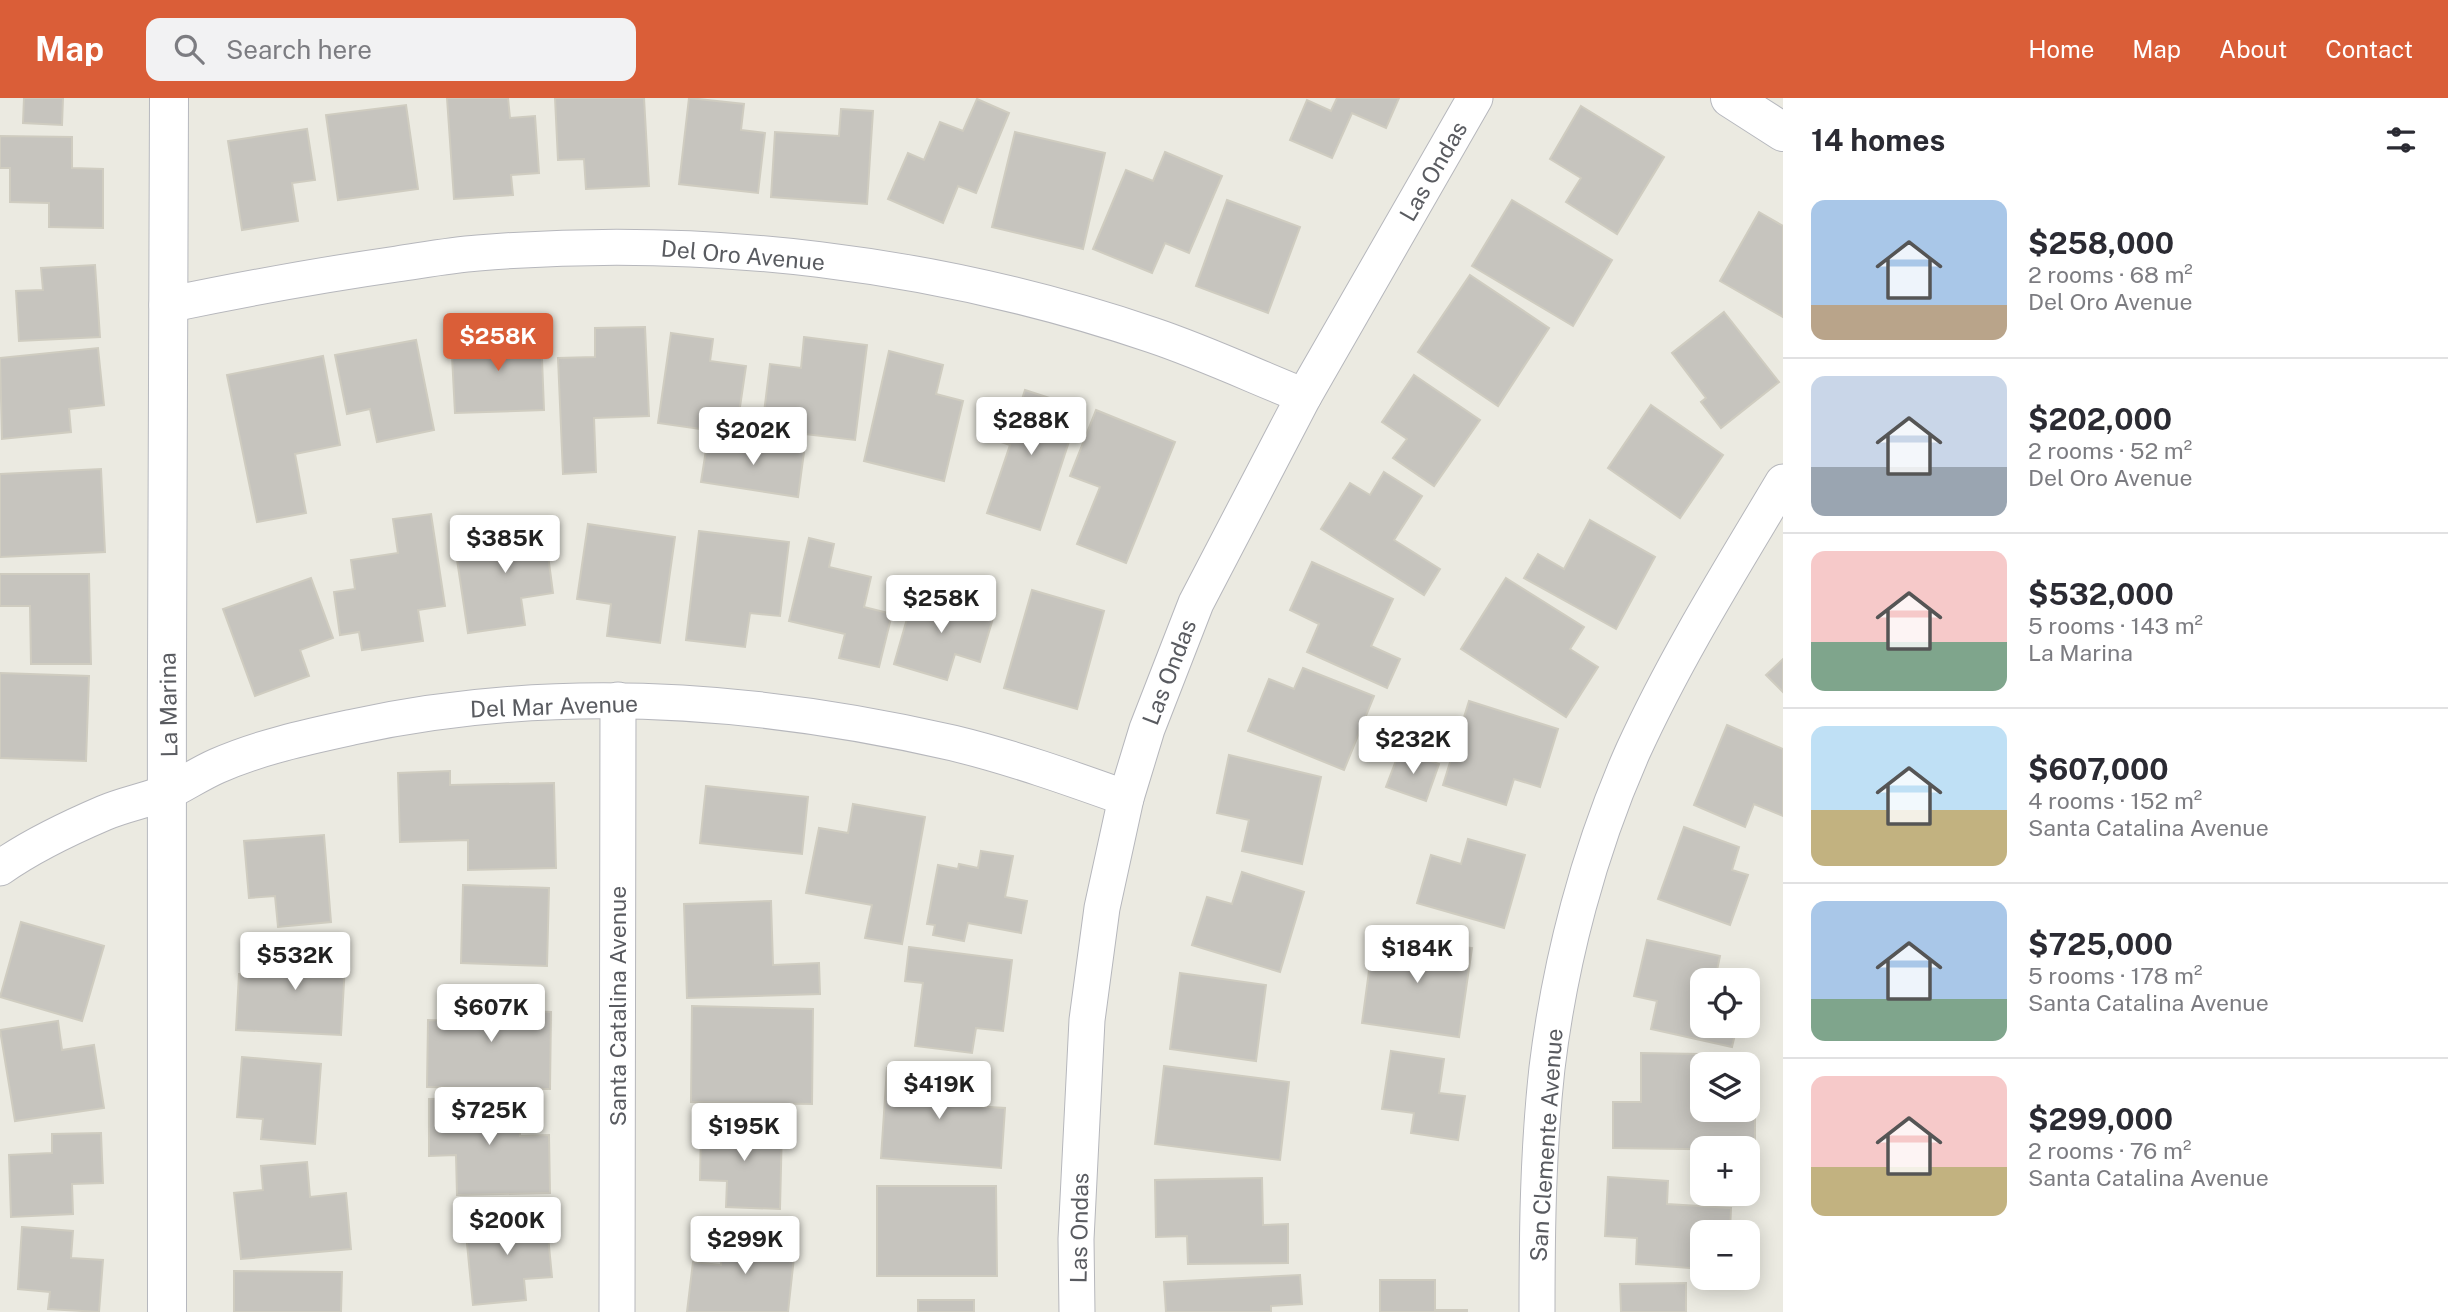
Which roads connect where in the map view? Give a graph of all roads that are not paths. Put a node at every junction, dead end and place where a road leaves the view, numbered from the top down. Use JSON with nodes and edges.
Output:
{"nodes":[{"id":1,"x":169,"y":98,"type":"edge"},
{"id":2,"x":1475,"y":98,"type":"edge"},
{"id":3,"x":1730,"y":98,"type":"edge"},
{"id":4,"x":1783,"y":132,"type":"edge"},
{"id":5,"x":167,"y":305,"type":"junction"},
{"id":6,"x":1304,"y":396,"type":"junction"},
{"id":7,"x":1783,"y":482,"type":"edge"},
{"id":8,"x":618,"y":700,"type":"junction"},
{"id":9,"x":169,"y":792,"type":"junction"},
{"id":10,"x":1126,"y":798,"type":"junction"},
{"id":11,"x":0,"y":868,"type":"edge"},
{"id":12,"x":167,"y":1312,"type":"edge"},
{"id":13,"x":617,"y":1312,"type":"edge"},
{"id":14,"x":1077,"y":1312,"type":"edge"},
{"id":15,"x":1537,"y":1312,"type":"edge"}],
"edges":[{"from":1,"to":5,"type":"street","name":"La Marina"},
{"from":2,"to":6,"type":"street","name":"Las Ondas"},
{"from":3,"to":4,"type":"street"},
{"from":5,"to":6,"type":"street","name":"Del Oro Avenue"},
{"from":5,"to":9,"type":"street","name":"La Marina"},
{"from":6,"to":10,"type":"street","name":"Las Ondas"},
{"from":7,"to":15,"type":"street","name":"San Clemente Avenue"},
{"from":8,"to":9,"type":"street","name":"Del Mar Avenue"},
{"from":8,"to":10,"type":"street","name":"Del Mar Avenue"},
{"from":8,"to":13,"type":"street","name":"Santa Catalina Avenue"},
{"from":9,"to":11,"type":"street","name":"Del Mar Avenue"},
{"from":9,"to":12,"type":"street","name":"La Marina"},
{"from":10,"to":14,"type":"street","name":"Las Ondas"}]}
